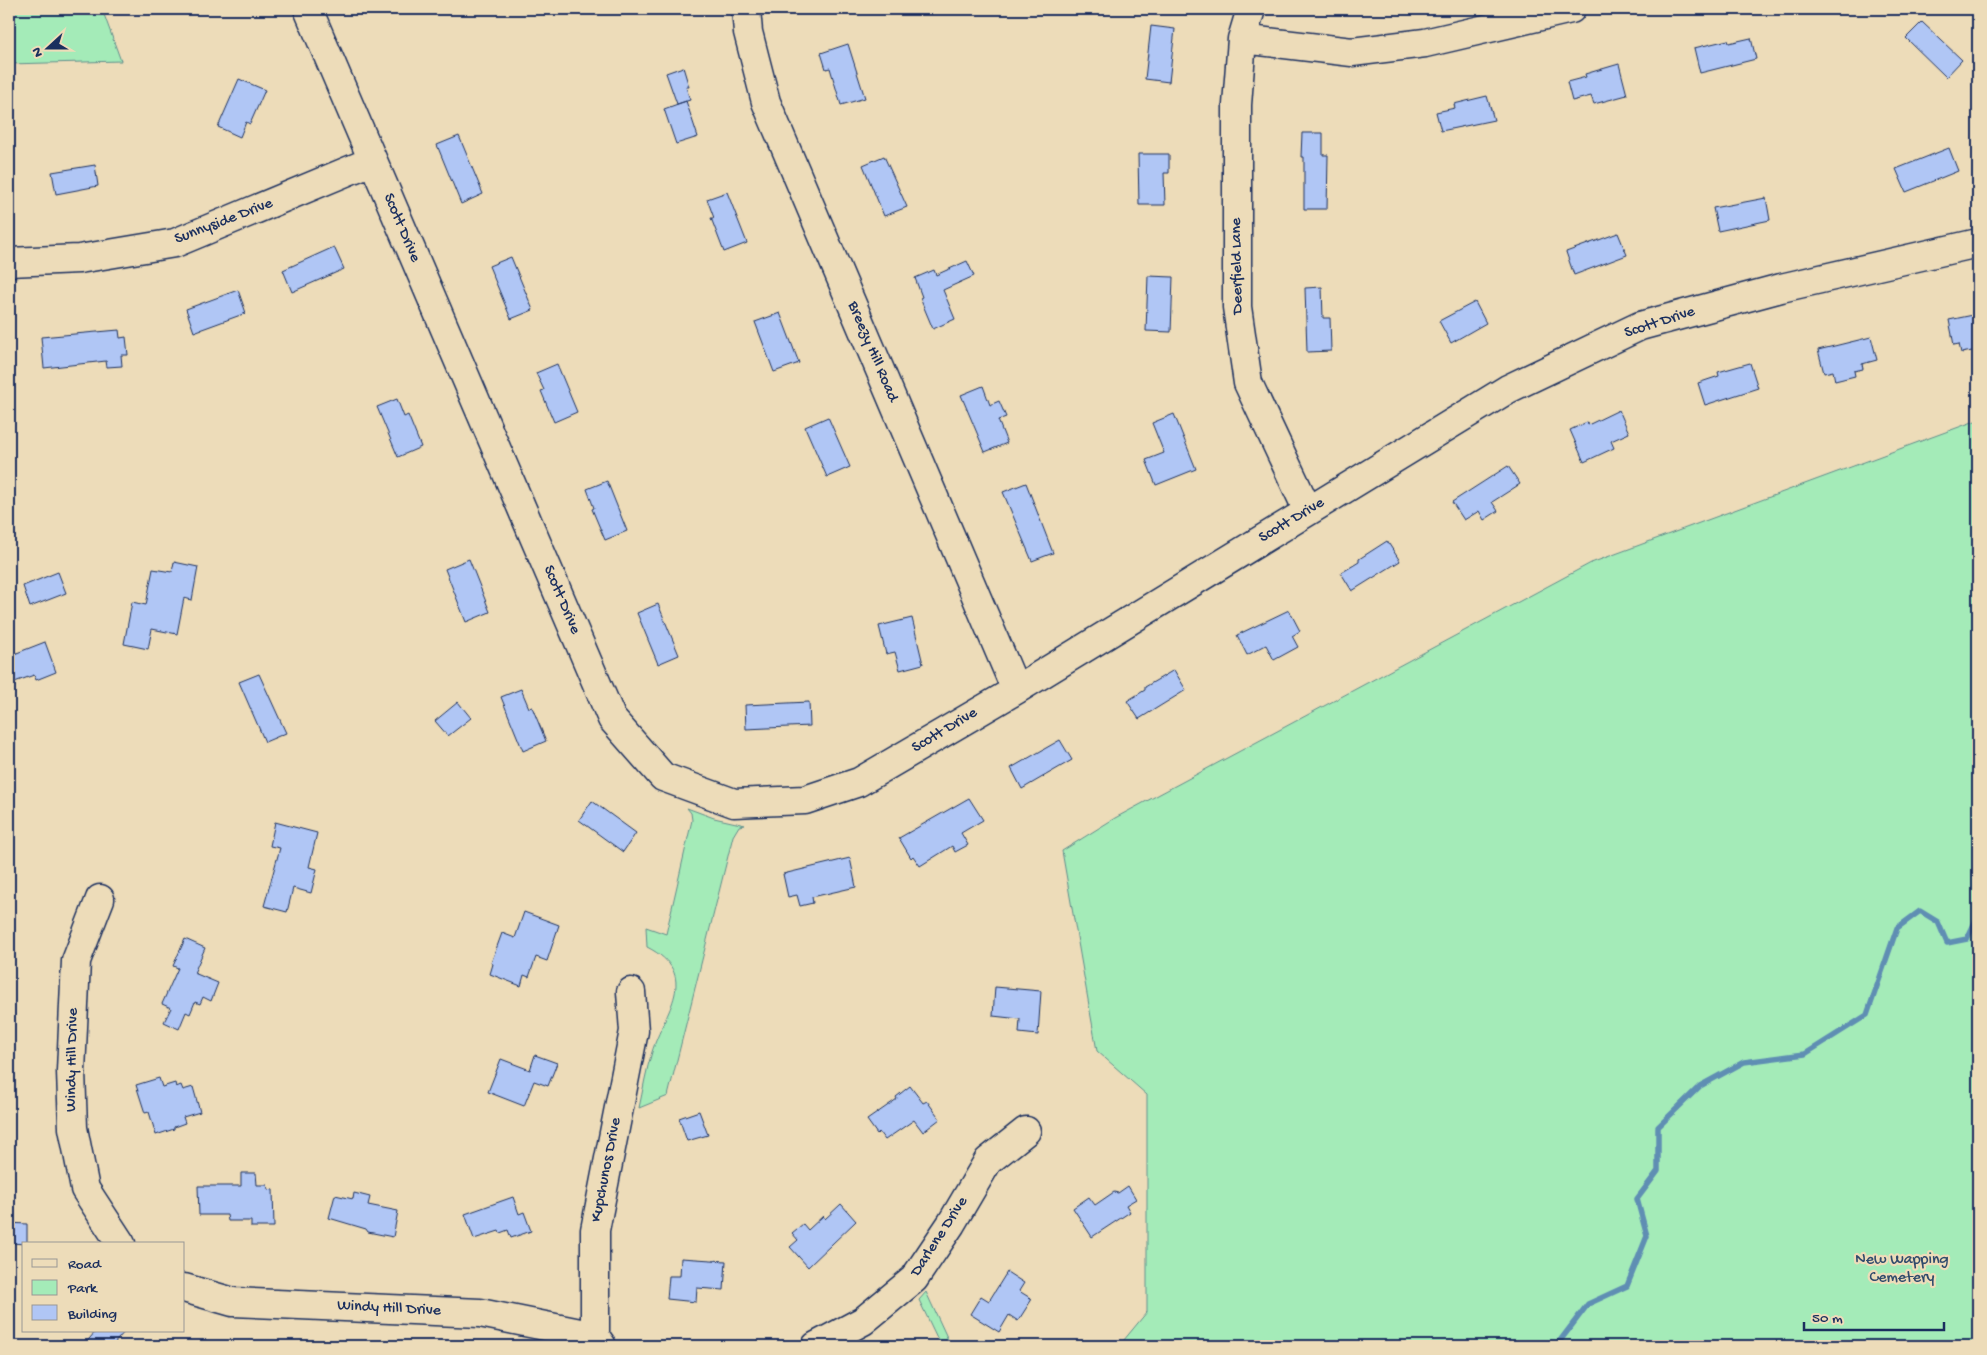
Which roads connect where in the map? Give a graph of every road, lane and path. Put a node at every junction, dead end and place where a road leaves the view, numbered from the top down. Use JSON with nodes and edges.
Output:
{"nodes":[{"id":1,"x":308,"y":9,"type":"edge"},
{"id":2,"x":746,"y":9,"type":"edge"},
{"id":3,"x":1251,"y":9,"type":"edge"},
{"id":4,"x":1571,"y":9,"type":"edge"},
{"id":5,"x":1242,"y":39,"type":"junction"},
{"id":6,"x":372,"y":161,"type":"junction"},
{"id":7,"x":1978,"y":243,"type":"edge"},
{"id":8,"x":9,"y":262,"type":"edge"},
{"id":9,"x":1308,"y":511,"type":"junction"},
{"id":10,"x":1016,"y":690,"type":"junction"},
{"id":11,"x":100,"y":898,"type":"dead end"},
{"id":12,"x":631,"y":992,"type":"dead end"},
{"id":13,"x":1026,"y":1131,"type":"dead end"},
{"id":14,"x":120,"y":1242,"type":"edge"},
{"id":15,"x":185,"y":1288,"type":"edge"},
{"id":16,"x":598,"y":1341,"type":"edge"},
{"id":17,"x":816,"y":1346,"type":"edge"}],
"edges":[{"from":1,"to":6,"type":"street","name":"Scott Drive"},
{"from":2,"to":10,"type":"street","name":"Breezy Hill Road"},
{"from":3,"to":5,"type":"street","name":"Deerfield Lane"},
{"from":4,"to":5,"type":"street"},
{"from":5,"to":9,"type":"street","name":"Deerfield Lane"},
{"from":6,"to":8,"type":"street","name":"Sunnyside Drive"},
{"from":6,"to":10,"type":"street","name":"Scott Drive"},
{"from":7,"to":9,"type":"street","name":"Scott Drive"},
{"from":9,"to":10,"type":"street","name":"Scott Drive"},
{"from":11,"to":14,"type":"street","name":"Windy Hill Drive"},
{"from":12,"to":16,"type":"street","name":"Kupchunos Drive"},
{"from":13,"to":17,"type":"street","name":"Darlene Drive"},
{"from":15,"to":16,"type":"street","name":"Windy Hill Drive"}]}
